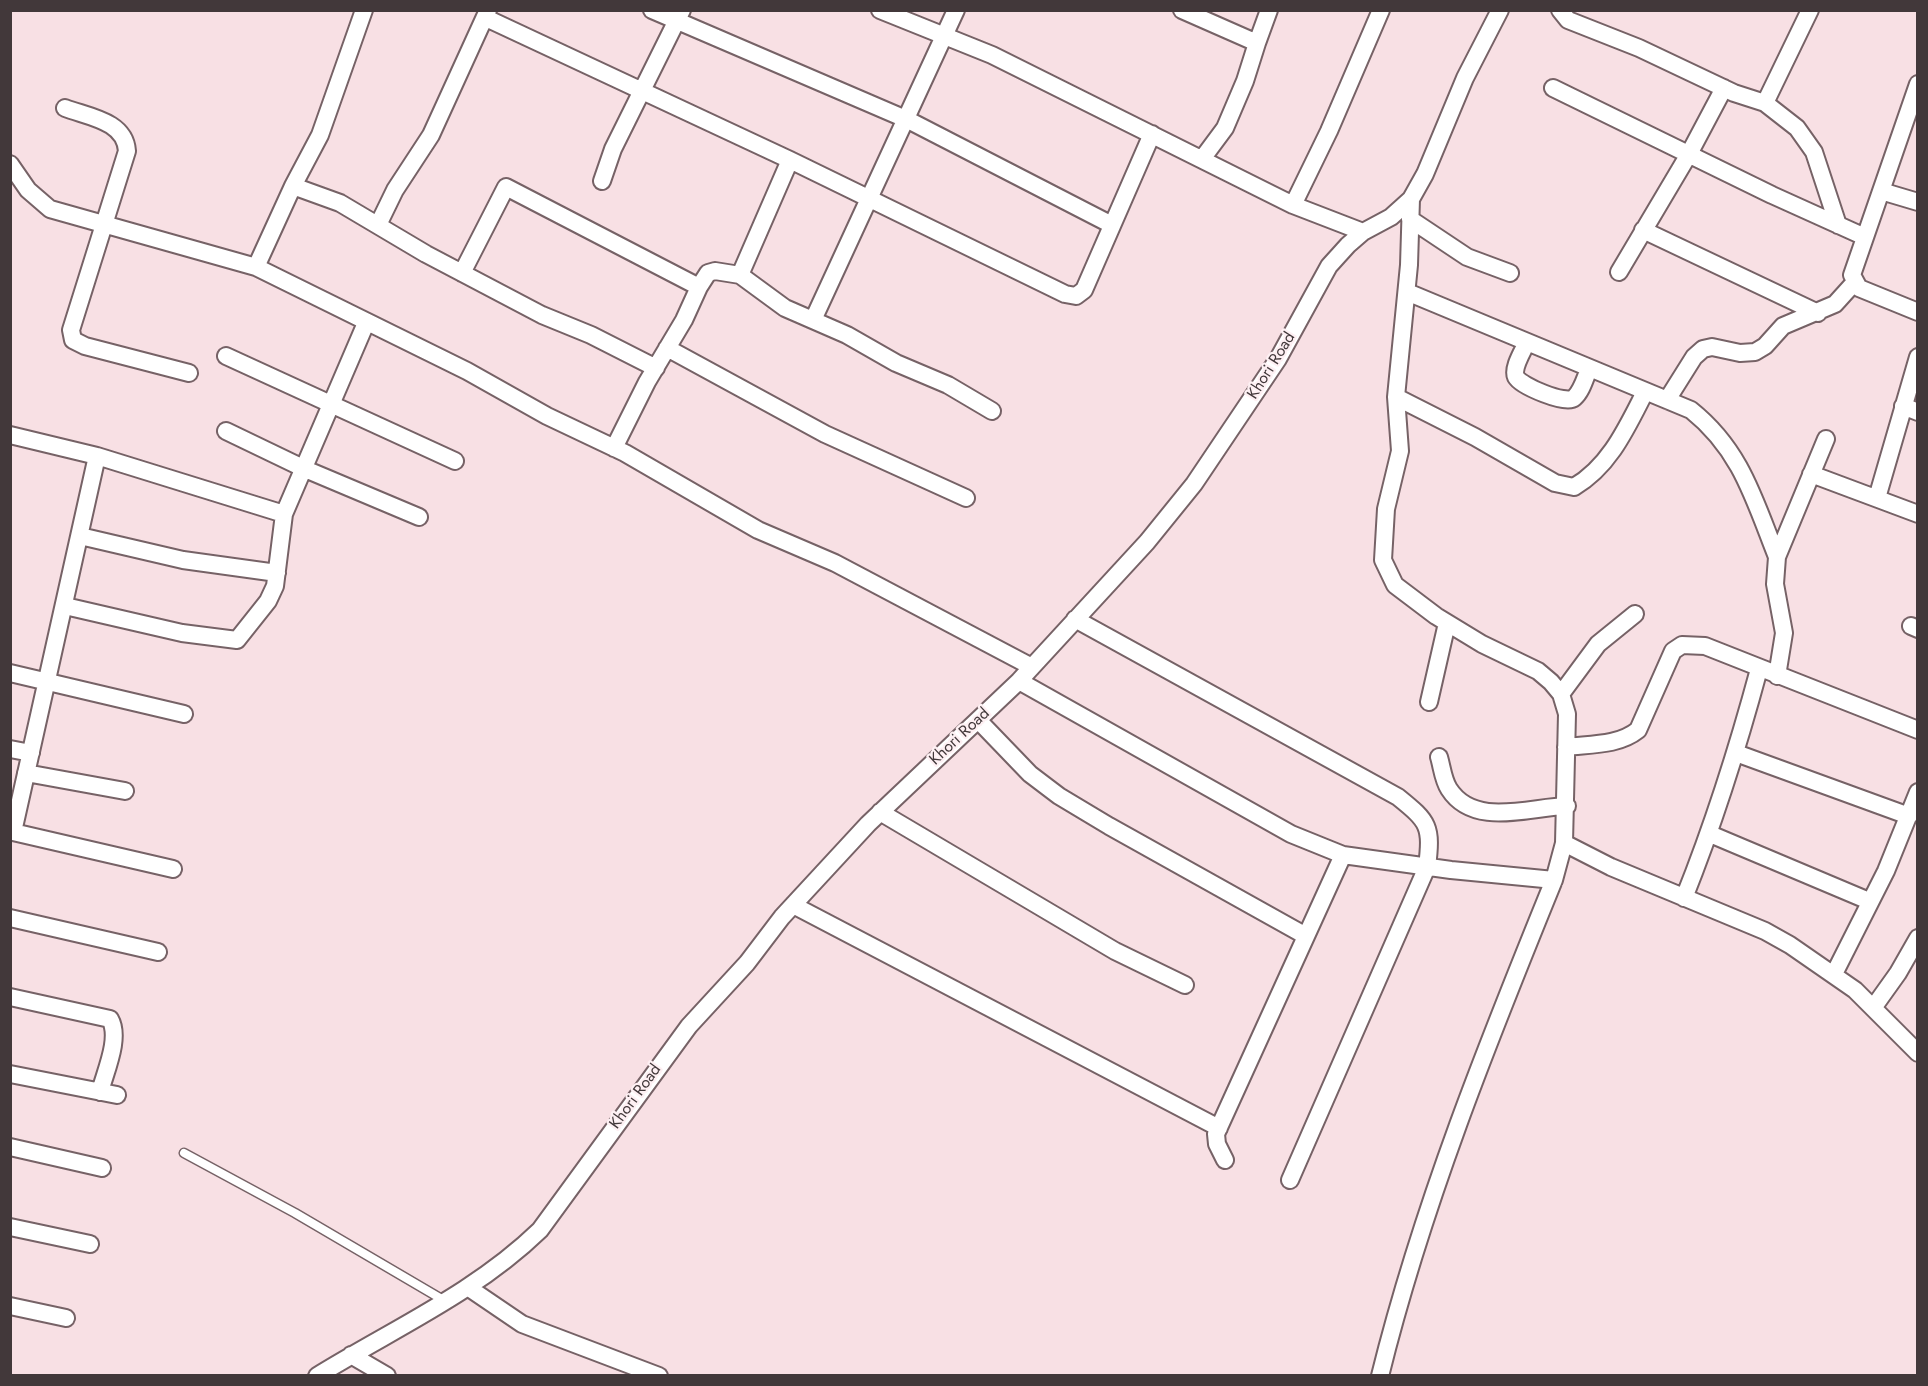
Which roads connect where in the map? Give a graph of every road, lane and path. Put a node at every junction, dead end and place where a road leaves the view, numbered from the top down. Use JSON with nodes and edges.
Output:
{"nodes":[{"id":1,"x":364,"y":10,"type":"edge"},
{"id":2,"x":652,"y":10,"type":"edge"},
{"id":3,"x":880,"y":10,"type":"edge"},
{"id":4,"x":956,"y":10,"type":"edge"},
{"id":5,"x":1182,"y":10,"type":"edge"},
{"id":6,"x":1269,"y":10,"type":"edge"},
{"id":7,"x":1381,"y":10,"type":"edge"},
{"id":8,"x":1500,"y":10,"type":"edge"},
{"id":9,"x":1560,"y":10,"type":"edge"},
{"id":10,"x":1810,"y":10,"type":"edge"},
{"id":11,"x":487,"y":14,"type":"edge"},
{"id":12,"x":680,"y":16,"type":"edge"},
{"id":13,"x":943,"y":36,"type":"junction"},
{"id":14,"x":1257,"y":43,"type":"junction"},
{"id":15,"x":1917,"y":84,"type":"edge"},
{"id":16,"x":1553,"y":88,"type":"dead end"},
{"id":17,"x":1724,"y":88,"type":"junction"},
{"id":18,"x":643,"y":91,"type":"junction"},
{"id":19,"x":1765,"y":103,"type":"junction"},
{"id":20,"x":65,"y":108,"type":"dead end"},
{"id":21,"x":908,"y":120,"type":"junction"},
{"id":22,"x":1152,"y":134,"type":"junction"},
{"id":23,"x":1689,"y":154,"type":"junction"},
{"id":24,"x":1202,"y":159,"type":"junction"},
{"id":25,"x":790,"y":160,"type":"junction"},
{"id":26,"x":10,"y":164,"type":"edge"},
{"id":27,"x":602,"y":181,"type":"dead end"},
{"id":28,"x":293,"y":186,"type":"junction"},
{"id":29,"x":1881,"y":192,"type":"junction"},
{"id":30,"x":1410,"y":199,"type":"junction"},
{"id":31,"x":870,"y":200,"type":"junction"},
{"id":32,"x":1917,"y":202,"type":"edge"},
{"id":33,"x":1293,"y":205,"type":"junction"},
{"id":34,"x":1410,"y":219,"type":"junction"},
{"id":35,"x":378,"y":225,"type":"junction"},
{"id":36,"x":1112,"y":225,"type":"junction"},
{"id":37,"x":1838,"y":225,"type":"junction"},
{"id":38,"x":102,"y":226,"type":"junction"},
{"id":39,"x":1643,"y":231,"type":"junction"},
{"id":40,"x":1363,"y":232,"type":"junction"},
{"id":41,"x":1865,"y":237,"type":"junction"},
{"id":42,"x":256,"y":267,"type":"junction"},
{"id":43,"x":1619,"y":272,"type":"dead end"},
{"id":44,"x":462,"y":273,"type":"junction"},
{"id":45,"x":1510,"y":273,"type":"dead end"},
{"id":46,"x":740,"y":275,"type":"junction"},
{"id":47,"x":1854,"y":283,"type":"junction"},
{"id":48,"x":699,"y":286,"type":"junction"},
{"id":49,"x":1407,"y":292,"type":"junction"},
{"id":50,"x":1917,"y":312,"type":"edge"},
{"id":51,"x":1818,"y":313,"type":"junction"},
{"id":52,"x":813,"y":320,"type":"junction"},
{"id":53,"x":366,"y":323,"type":"junction"},
{"id":54,"x":1527,"y":342,"type":"junction"},
{"id":55,"x":667,"y":348,"type":"junction"},
{"id":56,"x":226,"y":356,"type":"dead end"},
{"id":57,"x":1917,"y":357,"type":"edge"},
{"id":58,"x":656,"y":368,"type":"junction"},
{"id":59,"x":1589,"y":369,"type":"junction"},
{"id":60,"x":189,"y":373,"type":"dead end"},
{"id":61,"x":1645,"y":392,"type":"junction"},
{"id":62,"x":1396,"y":397,"type":"junction"},
{"id":63,"x":1667,"y":400,"type":"junction"},
{"id":64,"x":332,"y":405,"type":"junction"},
{"id":65,"x":1910,"y":409,"type":"edge"},
{"id":66,"x":992,"y":411,"type":"dead end"},
{"id":67,"x":226,"y":431,"type":"dead end"},
{"id":68,"x":10,"y":435,"type":"edge"},
{"id":69,"x":1826,"y":439,"type":"dead end"},
{"id":70,"x":614,"y":448,"type":"junction"},
{"id":71,"x":97,"y":456,"type":"junction"},
{"id":72,"x":455,"y":461,"type":"dead end"},
{"id":73,"x":304,"y":470,"type":"junction"},
{"id":74,"x":1811,"y":474,"type":"junction"},
{"id":75,"x":966,"y":498,"type":"dead end"},
{"id":76,"x":1876,"y":498,"type":"junction"},
{"id":77,"x":284,"y":514,"type":"junction"},
{"id":78,"x":1917,"y":514,"type":"edge"},
{"id":79,"x":419,"y":517,"type":"dead end"},
{"id":80,"x":80,"y":536,"type":"junction"},
{"id":81,"x":1777,"y":557,"type":"junction"},
{"id":82,"x":277,"y":573,"type":"junction"},
{"id":83,"x":64,"y":606,"type":"junction"},
{"id":84,"x":1635,"y":614,"type":"dead end"},
{"id":85,"x":1075,"y":619,"type":"junction"},
{"id":86,"x":1447,"y":623,"type":"junction"},
{"id":87,"x":1032,"y":666,"type":"junction"},
{"id":88,"x":1760,"y":669,"type":"junction"},
{"id":89,"x":10,"y":673,"type":"edge"},
{"id":90,"x":1777,"y":676,"type":"junction"},
{"id":91,"x":47,"y":681,"type":"junction"},
{"id":92,"x":1019,"y":681,"type":"junction"},
{"id":93,"x":1561,"y":694,"type":"junction"},
{"id":94,"x":1430,"y":702,"type":"dead end"},
{"id":95,"x":184,"y":714,"type":"dead end"},
{"id":96,"x":978,"y":720,"type":"junction"},
{"id":97,"x":1917,"y":730,"type":"edge"},
{"id":98,"x":1566,"y":747,"type":"junction"},
{"id":99,"x":10,"y":749,"type":"edge"},
{"id":100,"x":31,"y":753,"type":"junction"},
{"id":101,"x":1736,"y":753,"type":"junction"},
{"id":102,"x":1439,"y":757,"type":"dead end"},
{"id":103,"x":27,"y":773,"type":"junction"},
{"id":104,"x":124,"y":790,"type":"dead end"},
{"id":105,"x":1917,"y":792,"type":"edge"},
{"id":106,"x":1567,"y":807,"type":"junction"},
{"id":107,"x":880,"y":812,"type":"junction"},
{"id":108,"x":1909,"y":816,"type":"junction"},
{"id":109,"x":1710,"y":834,"type":"junction"},
{"id":110,"x":11,"y":837,"type":"edge"},
{"id":111,"x":1564,"y":843,"type":"junction"},
{"id":112,"x":1343,"y":855,"type":"junction"},
{"id":113,"x":1428,"y":867,"type":"junction"},
{"id":114,"x":173,"y":869,"type":"dead end"},
{"id":115,"x":1554,"y":880,"type":"junction"},
{"id":116,"x":1684,"y":898,"type":"junction"},
{"id":117,"x":1869,"y":901,"type":"junction"},
{"id":118,"x":793,"y":905,"type":"junction"},
{"id":119,"x":10,"y":918,"type":"edge"},
{"id":120,"x":1306,"y":936,"type":"junction"},
{"id":121,"x":1917,"y":938,"type":"edge"},
{"id":122,"x":158,"y":952,"type":"dead end"},
{"id":123,"x":1834,"y":974,"type":"junction"},
{"id":124,"x":1185,"y":984,"type":"dead end"},
{"id":125,"x":10,"y":997,"type":"edge"},
{"id":126,"x":1873,"y":1008,"type":"junction"},
{"id":127,"x":1917,"y":1053,"type":"edge"},
{"id":128,"x":10,"y":1074,"type":"edge"},
{"id":129,"x":100,"y":1092,"type":"junction"},
{"id":130,"x":117,"y":1095,"type":"dead end"},
{"id":131,"x":1219,"y":1128,"type":"junction"},
{"id":132,"x":10,"y":1147,"type":"edge"},
{"id":133,"x":184,"y":1153,"type":"dead end"},
{"id":134,"x":1225,"y":1160,"type":"dead end"},
{"id":135,"x":102,"y":1168,"type":"dead end"},
{"id":136,"x":1290,"y":1180,"type":"dead end"},
{"id":137,"x":10,"y":1227,"type":"edge"},
{"id":138,"x":90,"y":1244,"type":"dead end"},
{"id":139,"x":469,"y":1288,"type":"junction"},
{"id":140,"x":446,"y":1302,"type":"junction"},
{"id":141,"x":10,"y":1306,"type":"edge"},
{"id":142,"x":66,"y":1318,"type":"dead end"},
{"id":143,"x":351,"y":1354,"type":"junction"},
{"id":144,"x":652,"y":1374,"type":"edge"},
{"id":145,"x":317,"y":1376,"type":"edge"},
{"id":146,"x":387,"y":1376,"type":"edge"},
{"id":147,"x":1380,"y":1376,"type":"edge"}],
"edges":[{"from":1,"to":28,"type":"street"},
{"from":2,"to":12,"type":"street"},
{"from":3,"to":13,"type":"street"},
{"from":4,"to":13,"type":"street"},
{"from":5,"to":14,"type":"street"},
{"from":6,"to":14,"type":"street"},
{"from":7,"to":33,"type":"street"},
{"from":8,"to":30,"type":"street","name":"Khori Road"},
{"from":9,"to":17,"type":"street"},
{"from":10,"to":19,"type":"street"},
{"from":11,"to":18,"type":"street"},
{"from":11,"to":35,"type":"street"},
{"from":12,"to":18,"type":"street"},
{"from":12,"to":21,"type":"street"},
{"from":13,"to":21,"type":"street"},
{"from":13,"to":22,"type":"street"},
{"from":14,"to":24,"type":"street"},
{"from":15,"to":29,"type":"street"},
{"from":16,"to":23,"type":"street"},
{"from":17,"to":19,"type":"street"},
{"from":17,"to":23,"type":"street"},
{"from":18,"to":25,"type":"street"},
{"from":18,"to":27,"type":"street"},
{"from":19,"to":37,"type":"street"},
{"from":20,"to":38,"type":"street"},
{"from":21,"to":31,"type":"street"},
{"from":21,"to":36,"type":"street"},
{"from":22,"to":24,"type":"street"},
{"from":22,"to":36,"type":"street"},
{"from":23,"to":37,"type":"street"},
{"from":23,"to":39,"type":"street"},
{"from":24,"to":33,"type":"street"},
{"from":25,"to":31,"type":"street"},
{"from":25,"to":46,"type":"street"},
{"from":26,"to":38,"type":"street"},
{"from":28,"to":35,"type":"street"},
{"from":28,"to":42,"type":"street"},
{"from":29,"to":32,"type":"street"},
{"from":29,"to":41,"type":"street"},
{"from":30,"to":34,"type":"street"},
{"from":30,"to":40,"type":"street","name":"Khori Road"},
{"from":31,"to":36,"type":"street"},
{"from":31,"to":52,"type":"street"},
{"from":33,"to":40,"type":"street"},
{"from":34,"to":45,"type":"street"},
{"from":34,"to":49,"type":"street"},
{"from":35,"to":44,"type":"street"},
{"from":37,"to":41,"type":"street"},
{"from":38,"to":42,"type":"street"},
{"from":38,"to":60,"type":"street"},
{"from":39,"to":43,"type":"street"},
{"from":39,"to":51,"type":"street"},
{"from":40,"to":85,"type":"street","name":"Khori Road"},
{"from":41,"to":47,"type":"street"},
{"from":42,"to":53,"type":"street"},
{"from":44,"to":48,"type":"street"},
{"from":44,"to":58,"type":"street"},
{"from":46,"to":48,"type":"street"},
{"from":46,"to":52,"type":"street"},
{"from":47,"to":50,"type":"street"},
{"from":47,"to":51,"type":"street"},
{"from":48,"to":55,"type":"street"},
{"from":49,"to":54,"type":"street"},
{"from":49,"to":62,"type":"street"},
{"from":51,"to":63,"type":"street"},
{"from":52,"to":66,"type":"street"},
{"from":53,"to":64,"type":"street"},
{"from":53,"to":70,"type":"street"},
{"from":54,"to":59,"type":"street"},
{"from":54,"to":59,"type":"street"},
{"from":55,"to":58,"type":"street"},
{"from":55,"to":75,"type":"street"},
{"from":56,"to":64,"type":"street"},
{"from":57,"to":65,"type":"street"},
{"from":58,"to":70,"type":"street"},
{"from":59,"to":61,"type":"street"},
{"from":61,"to":62,"type":"street"},
{"from":61,"to":63,"type":"street"},
{"from":62,"to":86,"type":"street"},
{"from":63,"to":81,"type":"street"},
{"from":64,"to":72,"type":"street"},
{"from":64,"to":73,"type":"street"},
{"from":65,"to":76,"type":"street"},
{"from":67,"to":73,"type":"street"},
{"from":68,"to":71,"type":"street"},
{"from":69,"to":74,"type":"street"},
{"from":70,"to":87,"type":"street"},
{"from":71,"to":77,"type":"street"},
{"from":71,"to":80,"type":"street"},
{"from":73,"to":77,"type":"street"},
{"from":73,"to":79,"type":"street"},
{"from":74,"to":76,"type":"street"},
{"from":74,"to":81,"type":"street"},
{"from":76,"to":78,"type":"street"},
{"from":77,"to":82,"type":"street"},
{"from":80,"to":82,"type":"street"},
{"from":80,"to":83,"type":"street"},
{"from":81,"to":90,"type":"street"},
{"from":82,"to":83,"type":"street"},
{"from":83,"to":91,"type":"street"},
{"from":84,"to":93,"type":"street"},
{"from":85,"to":87,"type":"street","name":"Khori Road"},
{"from":85,"to":113,"type":"street"},
{"from":86,"to":93,"type":"street"},
{"from":86,"to":94,"type":"street"},
{"from":87,"to":92,"type":"street","name":"Khori Road"},
{"from":88,"to":90,"type":"street"},
{"from":88,"to":98,"type":"street"},
{"from":88,"to":101,"type":"street"},
{"from":89,"to":91,"type":"street"},
{"from":90,"to":97,"type":"street"},
{"from":91,"to":95,"type":"street"},
{"from":91,"to":100,"type":"street"},
{"from":92,"to":96,"type":"street","name":"Khori Road"},
{"from":92,"to":112,"type":"street"},
{"from":93,"to":98,"type":"street"},
{"from":96,"to":107,"type":"street","name":"Khori Road"},
{"from":96,"to":120,"type":"street"},
{"from":98,"to":106,"type":"street"},
{"from":99,"to":100,"type":"street"},
{"from":100,"to":103,"type":"street"},
{"from":101,"to":108,"type":"street"},
{"from":101,"to":109,"type":"street"},
{"from":102,"to":106,"type":"street"},
{"from":103,"to":104,"type":"street"},
{"from":103,"to":110,"type":"street"},
{"from":105,"to":108,"type":"street"},
{"from":106,"to":111,"type":"street"},
{"from":107,"to":118,"type":"street","name":"Khori Road"},
{"from":107,"to":124,"type":"street"},
{"from":108,"to":117,"type":"street"},
{"from":109,"to":116,"type":"street"},
{"from":109,"to":117,"type":"street"},
{"from":110,"to":114,"type":"street"},
{"from":111,"to":115,"type":"street"},
{"from":111,"to":116,"type":"street"},
{"from":112,"to":113,"type":"street"},
{"from":112,"to":120,"type":"street"},
{"from":113,"to":115,"type":"street"},
{"from":113,"to":136,"type":"street"},
{"from":115,"to":147,"type":"street"},
{"from":116,"to":123,"type":"street"},
{"from":117,"to":123,"type":"street"},
{"from":118,"to":131,"type":"street"},
{"from":118,"to":139,"type":"street","name":"Khori Road"},
{"from":119,"to":122,"type":"street"},
{"from":120,"to":131,"type":"street"},
{"from":121,"to":126,"type":"street"},
{"from":123,"to":126,"type":"street"},
{"from":125,"to":129,"type":"street"},
{"from":126,"to":127,"type":"street"},
{"from":128,"to":129,"type":"street"},
{"from":129,"to":130,"type":"street"},
{"from":131,"to":134,"type":"street"},
{"from":132,"to":135,"type":"street"},
{"from":133,"to":140,"type":"lane"},
{"from":137,"to":138,"type":"street"},
{"from":139,"to":140,"type":"street","name":"Khori Road"},
{"from":139,"to":144,"type":"street"},
{"from":140,"to":143,"type":"street","name":"Khori Road"},
{"from":141,"to":142,"type":"street"},
{"from":143,"to":145,"type":"street","name":"Khori Road"},
{"from":143,"to":146,"type":"street"}]}
